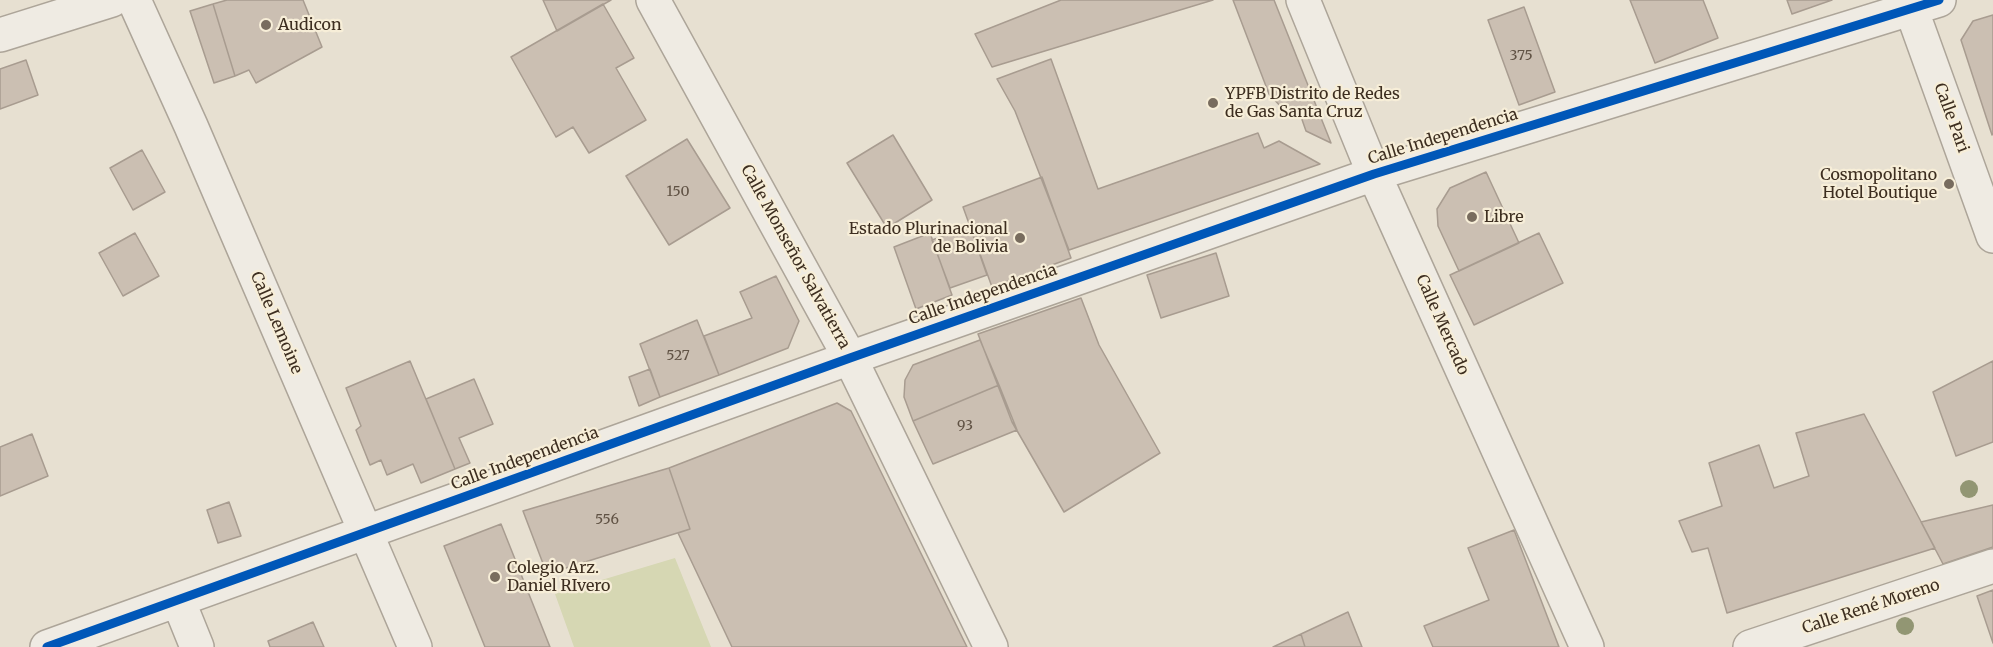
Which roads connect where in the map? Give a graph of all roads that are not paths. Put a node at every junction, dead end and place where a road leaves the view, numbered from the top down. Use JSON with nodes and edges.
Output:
{"nodes":[{"id":1,"x":112,"y":0,"type":"edge"},
{"id":2,"x":134,"y":0,"type":"edge"},
{"id":3,"x":653,"y":0,"type":"edge"},
{"id":4,"x":1303,"y":0,"type":"edge"},
{"id":5,"x":1919,"y":3,"type":"edge"},
{"id":6,"x":0,"y":35,"type":"edge"},
{"id":7,"x":1374,"y":174,"type":"junction"},
{"id":8,"x":1993,"y":236,"type":"edge"},
{"id":9,"x":850,"y":358,"type":"junction"},
{"id":10,"x":366,"y":533,"type":"junction"},
{"id":11,"x":1993,"y":566,"type":"edge"},
{"id":12,"x":178,"y":600,"type":"junction"},
{"id":13,"x":47,"y":647,"type":"edge"},
{"id":14,"x":197,"y":647,"type":"edge"},
{"id":15,"x":415,"y":647,"type":"edge"},
{"id":16,"x":991,"y":647,"type":"edge"},
{"id":17,"x":1587,"y":647,"type":"edge"},
{"id":18,"x":1750,"y":647,"type":"edge"}],
"edges":[{"from":1,"to":6,"type":"street"},
{"from":2,"to":10,"type":"street","name":"Calle Lemoine"},
{"from":3,"to":9,"type":"street","name":"Calle Monseñor Salvatierra"},
{"from":4,"to":7,"type":"street","name":"Calle Mercado"},
{"from":5,"to":7,"type":"street","name":"Calle Independencia"},
{"from":5,"to":8,"type":"street","name":"Calle Pari"},
{"from":7,"to":9,"type":"street","name":"Calle Independencia"},
{"from":7,"to":17,"type":"street","name":"Calle Mercado"},
{"from":9,"to":10,"type":"street","name":"Calle Independencia"},
{"from":9,"to":16,"type":"street","name":"Calle Monseñor Salvatierra"},
{"from":10,"to":12,"type":"street","name":"Calle Independencia"},
{"from":10,"to":15,"type":"street","name":"Calle Lemoine"},
{"from":11,"to":18,"type":"street","name":"Calle René Moreno"},
{"from":12,"to":13,"type":"street","name":"Calle Independencia"},
{"from":12,"to":14,"type":"street"}]}
